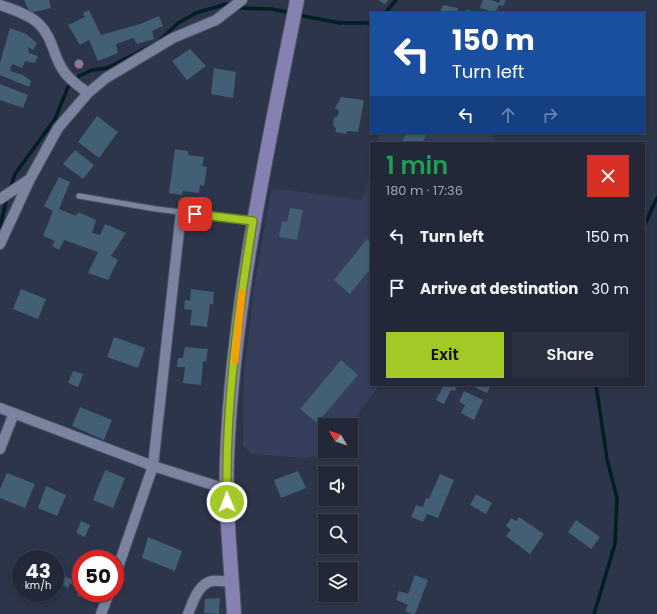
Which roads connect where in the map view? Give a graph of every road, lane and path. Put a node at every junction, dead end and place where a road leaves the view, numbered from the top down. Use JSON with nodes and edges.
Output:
{"nodes":[{"id":1,"x":238,"y":1,"type":"edge"},
{"id":2,"x":0,"y":5,"type":"edge"},
{"id":3,"x":295,"y":9,"type":"edge"},
{"id":4,"x":88,"y":93,"type":"junction"},
{"id":5,"x":30,"y":179,"type":"junction"},
{"id":6,"x":79,"y":196,"type":"dead end"},
{"id":7,"x":0,"y":199,"type":"edge"},
{"id":8,"x":181,"y":212,"type":"junction"},
{"id":9,"x":253,"y":221,"type":"junction"},
{"id":10,"x":0,"y":244,"type":"edge"},
{"id":11,"x":0,"y":408,"type":"edge"},
{"id":12,"x":14,"y":413,"type":"junction"},
{"id":13,"x":0,"y":449,"type":"edge"},
{"id":14,"x":153,"y":466,"type":"junction"},
{"id":15,"x":226,"y":489,"type":"junction"},
{"id":16,"x":124,"y":550,"type":"edge"},
{"id":17,"x":232,"y":582,"type":"junction"},
{"id":18,"x":106,"y":602,"type":"edge"},
{"id":19,"x":102,"y":614,"type":"edge"},
{"id":20,"x":188,"y":614,"type":"edge"},
{"id":21,"x":234,"y":614,"type":"edge"}],
"edges":[{"from":1,"to":4,"type":"street"},
{"from":2,"to":4,"type":"street"},
{"from":3,"to":9,"type":"main road"},
{"from":4,"to":5,"type":"street"},
{"from":5,"to":7,"type":"street"},
{"from":5,"to":10,"type":"street"},
{"from":6,"to":8,"type":"lane"},
{"from":8,"to":9,"type":"lane"},
{"from":8,"to":14,"type":"street"},
{"from":9,"to":15,"type":"main road"},
{"from":11,"to":12,"type":"street"},
{"from":12,"to":13,"type":"street"},
{"from":12,"to":14,"type":"street"},
{"from":14,"to":15,"type":"street"},
{"from":14,"to":16,"type":"street"},
{"from":15,"to":17,"type":"main road"},
{"from":17,"to":20,"type":"street"},
{"from":17,"to":21,"type":"main road"},
{"from":18,"to":19,"type":"street"}]}
